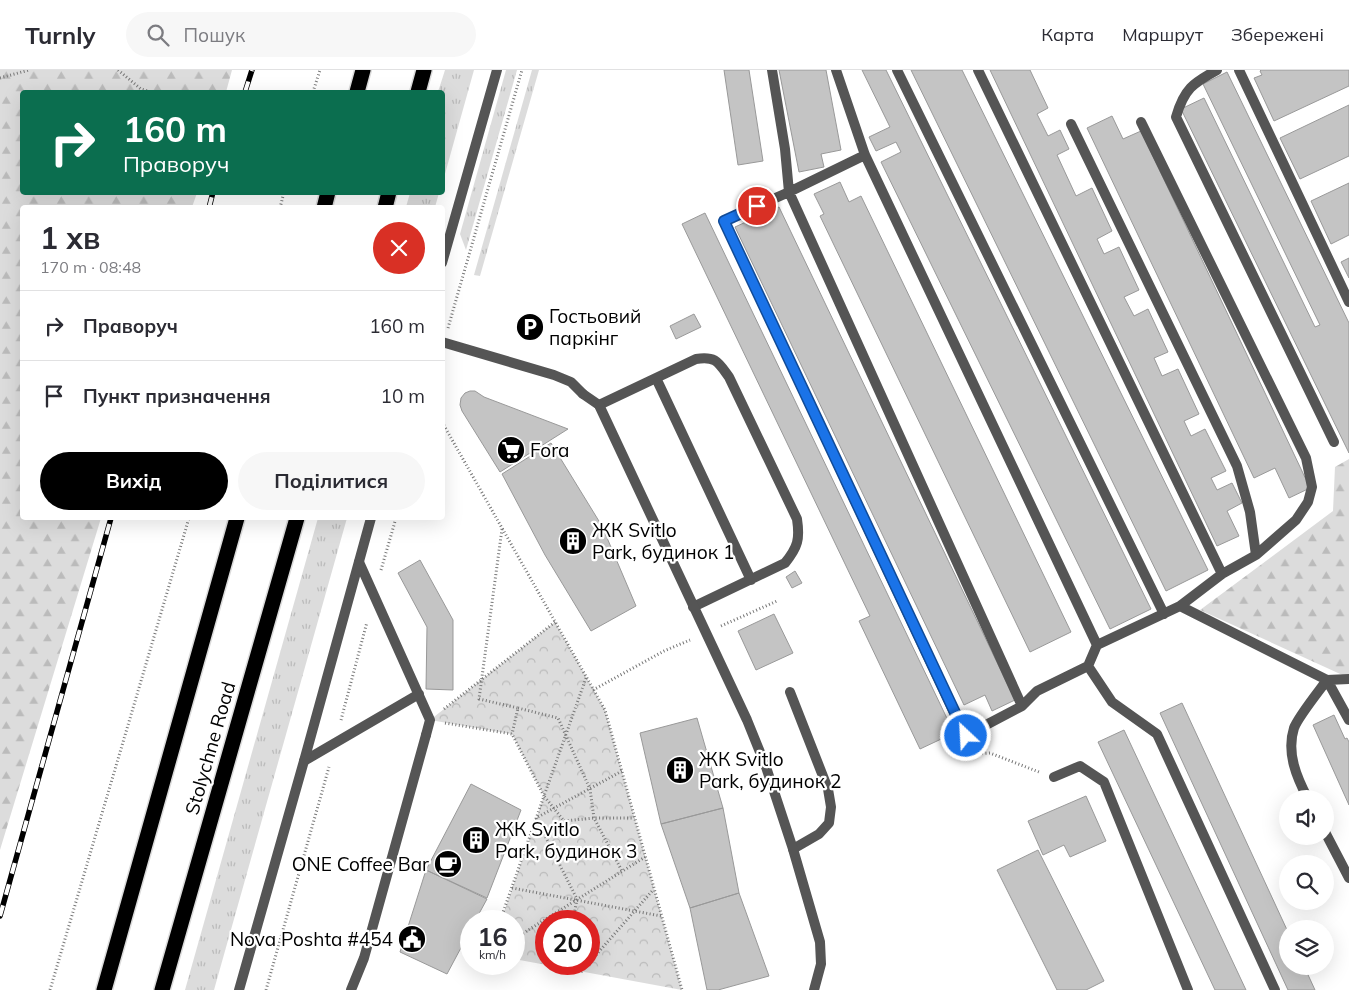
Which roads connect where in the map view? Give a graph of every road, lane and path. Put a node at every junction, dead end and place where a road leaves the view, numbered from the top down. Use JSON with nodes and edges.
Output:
{"nodes":[{"id":1,"x":29,"y":70,"type":"edge"},
{"id":2,"x":118,"y":70,"type":"edge"},
{"id":3,"x":320,"y":70,"type":"edge"},
{"id":4,"x":363,"y":70,"type":"edge"},
{"id":5,"x":424,"y":70,"type":"edge"},
{"id":6,"x":497,"y":70,"type":"edge"},
{"id":7,"x":522,"y":70,"type":"edge"},
{"id":8,"x":772,"y":70,"type":"edge"},
{"id":9,"x":836,"y":70,"type":"edge"},
{"id":10,"x":897,"y":70,"type":"edge"},
{"id":11,"x":978,"y":70,"type":"edge"},
{"id":12,"x":1218,"y":70,"type":"edge"},
{"id":13,"x":1239,"y":70,"type":"edge"},
{"id":14,"x":0,"y":78,"type":"edge"},
{"id":15,"x":144,"y":90,"type":"edge"},
{"id":16,"x":314,"y":90,"type":"edge"},
{"id":17,"x":357,"y":90,"type":"edge"},
{"id":18,"x":419,"y":90,"type":"edge"},
{"id":19,"x":1142,"y":122,"type":"dead end"},
{"id":20,"x":1071,"y":124,"type":"dead end"},
{"id":21,"x":865,"y":155,"type":"junction"},
{"id":22,"x":789,"y":192,"type":"junction"},
{"id":23,"x":445,"y":252,"type":"edge"},
{"id":24,"x":1349,"y":302,"type":"edge"},
{"id":25,"x":445,"y":335,"type":"edge"},
{"id":26,"x":445,"y":343,"type":"edge"},
{"id":27,"x":656,"y":378,"type":"junction"},
{"id":28,"x":599,"y":404,"type":"junction"},
{"id":29,"x":445,"y":427,"type":"edge"},
{"id":30,"x":1334,"y":442,"type":"dead end"},
{"id":31,"x":188,"y":520,"type":"edge"},
{"id":32,"x":236,"y":520,"type":"edge"},
{"id":33,"x":295,"y":520,"type":"edge"},
{"id":34,"x":370,"y":520,"type":"edge"},
{"id":35,"x":502,"y":529,"type":"junction"},
{"id":36,"x":1256,"y":555,"type":"junction"},
{"id":37,"x":359,"y":562,"type":"junction"},
{"id":38,"x":1222,"y":574,"type":"junction"},
{"id":39,"x":751,"y":580,"type":"junction"},
{"id":40,"x":777,"y":601,"type":"dead end"},
{"id":41,"x":1180,"y":606,"type":"junction"},
{"id":42,"x":693,"y":607,"type":"junction"},
{"id":43,"x":1164,"y":614,"type":"junction"},
{"id":44,"x":555,"y":622,"type":"junction"},
{"id":45,"x":706,"y":633,"type":"junction"},
{"id":46,"x":1097,"y":645,"type":"junction"},
{"id":47,"x":1088,"y":666,"type":"junction"},
{"id":48,"x":482,"y":678,"type":"junction"},
{"id":49,"x":586,"y":678,"type":"junction"},
{"id":50,"x":1349,"y":679,"type":"edge"},
{"id":51,"x":1327,"y":680,"type":"junction"},
{"id":52,"x":593,"y":690,"type":"junction"},
{"id":53,"x":790,"y":692,"type":"dead end"},
{"id":54,"x":419,"y":694,"type":"junction"},
{"id":55,"x":1022,"y":706,"type":"junction"},
{"id":56,"x":518,"y":708,"type":"junction"},
{"id":57,"x":430,"y":720,"type":"junction"},
{"id":58,"x":1349,"y":720,"type":"edge"},
{"id":59,"x":565,"y":732,"type":"junction"},
{"id":60,"x":512,"y":734,"type":"junction"},
{"id":61,"x":961,"y":756,"type":"dead end"},
{"id":62,"x":304,"y":761,"type":"junction"},
{"id":63,"x":622,"y":772,"type":"junction"},
{"id":64,"x":1054,"y":778,"type":"joint"},
{"id":65,"x":590,"y":789,"type":"junction"},
{"id":66,"x":1303,"y":790,"type":"edge"},
{"id":67,"x":544,"y":796,"type":"junction"},
{"id":68,"x":553,"y":808,"type":"junction"},
{"id":69,"x":536,"y":818,"type":"junction"},
{"id":70,"x":594,"y":818,"type":"junction"},
{"id":71,"x":634,"y":818,"type":"junction"},
{"id":72,"x":1332,"y":845,"type":"edge"},
{"id":73,"x":793,"y":849,"type":"junction"},
{"id":74,"x":645,"y":857,"type":"junction"},
{"id":75,"x":622,"y":871,"type":"junction"},
{"id":76,"x":1349,"y":878,"type":"edge"},
{"id":77,"x":512,"y":888,"type":"junction"},
{"id":78,"x":654,"y":889,"type":"junction"},
{"id":79,"x":576,"y":899,"type":"junction"},
{"id":80,"x":504,"y":910,"type":"edge"},
{"id":81,"x":574,"y":910,"type":"edge"},
{"id":82,"x":635,"y":911,"type":"junction"},
{"id":83,"x":661,"y":916,"type":"junction"},
{"id":84,"x":525,"y":932,"type":"edge"},
{"id":85,"x":600,"y":951,"type":"edge"},
{"id":86,"x":50,"y":990,"type":"edge"},
{"id":87,"x":104,"y":990,"type":"edge"},
{"id":88,"x":162,"y":990,"type":"edge"},
{"id":89,"x":239,"y":990,"type":"edge"},
{"id":90,"x":351,"y":990,"type":"edge"},
{"id":91,"x":682,"y":990,"type":"edge"},
{"id":92,"x":814,"y":990,"type":"edge"},
{"id":93,"x":1188,"y":990,"type":"edge"},
{"id":94,"x":1275,"y":990,"type":"edge"}],
"edges":[{"from":1,"to":14,"type":"path"},
{"from":2,"to":15,"type":"path"},
{"from":3,"to":16,"type":"path"},
{"from":4,"to":17,"type":"highway"},
{"from":5,"to":18,"type":"highway"},
{"from":6,"to":23,"type":"street"},
{"from":7,"to":25,"type":"path"},
{"from":8,"to":22,"type":"street"},
{"from":9,"to":21,"type":"street"},
{"from":10,"to":43,"type":"street"},
{"from":11,"to":38,"type":"street"},
{"from":12,"to":30,"type":"street"},
{"from":13,"to":24,"type":"street"},
{"from":19,"to":36,"type":"street"},
{"from":20,"to":36,"type":"street"},
{"from":21,"to":22,"type":"street"},
{"from":21,"to":46,"type":"street"},
{"from":22,"to":55,"type":"street"},
{"from":22,"to":55,"type":"street"},
{"from":26,"to":28,"type":"street"},
{"from":27,"to":28,"type":"street"},
{"from":27,"to":39,"type":"street"},
{"from":27,"to":39,"type":"street"},
{"from":28,"to":42,"type":"street"},
{"from":29,"to":35,"type":"path"},
{"from":31,"to":86,"type":"path"},
{"from":32,"to":87,"type":"highway","name":"Stolychne Road"},
{"from":33,"to":88,"type":"highway","name":"Stolychne Road"},
{"from":34,"to":37,"type":"street"},
{"from":35,"to":44,"type":"path"},
{"from":35,"to":48,"type":"path"},
{"from":36,"to":38,"type":"street"},
{"from":37,"to":54,"type":"street"},
{"from":37,"to":62,"type":"street"},
{"from":38,"to":41,"type":"street"},
{"from":39,"to":42,"type":"street"},
{"from":40,"to":45,"type":"path"},
{"from":41,"to":43,"type":"street"},
{"from":41,"to":51,"type":"street"},
{"from":42,"to":45,"type":"street"},
{"from":43,"to":46,"type":"street"},
{"from":44,"to":48,"type":"path"},
{"from":44,"to":49,"type":"path"},
{"from":45,"to":52,"type":"path"},
{"from":45,"to":73,"type":"street"},
{"from":46,"to":47,"type":"street"},
{"from":47,"to":55,"type":"street"},
{"from":47,"to":94,"type":"street"},
{"from":48,"to":56,"type":"path"},
{"from":48,"to":57,"type":"path"},
{"from":49,"to":52,"type":"path"},
{"from":49,"to":59,"type":"path"},
{"from":50,"to":51,"type":"street"},
{"from":51,"to":58,"type":"street"},
{"from":51,"to":66,"type":"street"},
{"from":52,"to":63,"type":"path"},
{"from":53,"to":73,"type":"street"},
{"from":54,"to":57,"type":"street"},
{"from":54,"to":62,"type":"street"},
{"from":56,"to":59,"type":"path"},
{"from":56,"to":60,"type":"path"},
{"from":57,"to":60,"type":"path"},
{"from":57,"to":90,"type":"street"},
{"from":59,"to":65,"type":"path"},
{"from":59,"to":67,"type":"path"},
{"from":60,"to":67,"type":"path"},
{"from":61,"to":64,"type":"path"},
{"from":62,"to":89,"type":"street"},
{"from":63,"to":65,"type":"path"},
{"from":63,"to":71,"type":"path"},
{"from":64,"to":93,"type":"street"},
{"from":65,"to":68,"type":"path"},
{"from":65,"to":70,"type":"path"},
{"from":67,"to":68,"type":"path"},
{"from":67,"to":69,"type":"path"},
{"from":68,"to":69,"type":"path"},
{"from":68,"to":70,"type":"path"},
{"from":69,"to":77,"type":"path"},
{"from":69,"to":79,"type":"path"},
{"from":70,"to":71,"type":"path"},
{"from":70,"to":75,"type":"path"},
{"from":71,"to":74,"type":"path"},
{"from":72,"to":76,"type":"street"},
{"from":73,"to":92,"type":"street"},
{"from":74,"to":75,"type":"path"},
{"from":74,"to":78,"type":"path"},
{"from":75,"to":79,"type":"path"},
{"from":77,"to":79,"type":"path"},
{"from":77,"to":80,"type":"path"},
{"from":78,"to":82,"type":"path"},
{"from":78,"to":83,"type":"path"},
{"from":79,"to":81,"type":"path"},
{"from":79,"to":82,"type":"path"},
{"from":79,"to":84,"type":"path"},
{"from":82,"to":83,"type":"path"},
{"from":82,"to":85,"type":"path"},
{"from":83,"to":91,"type":"path"}]}
